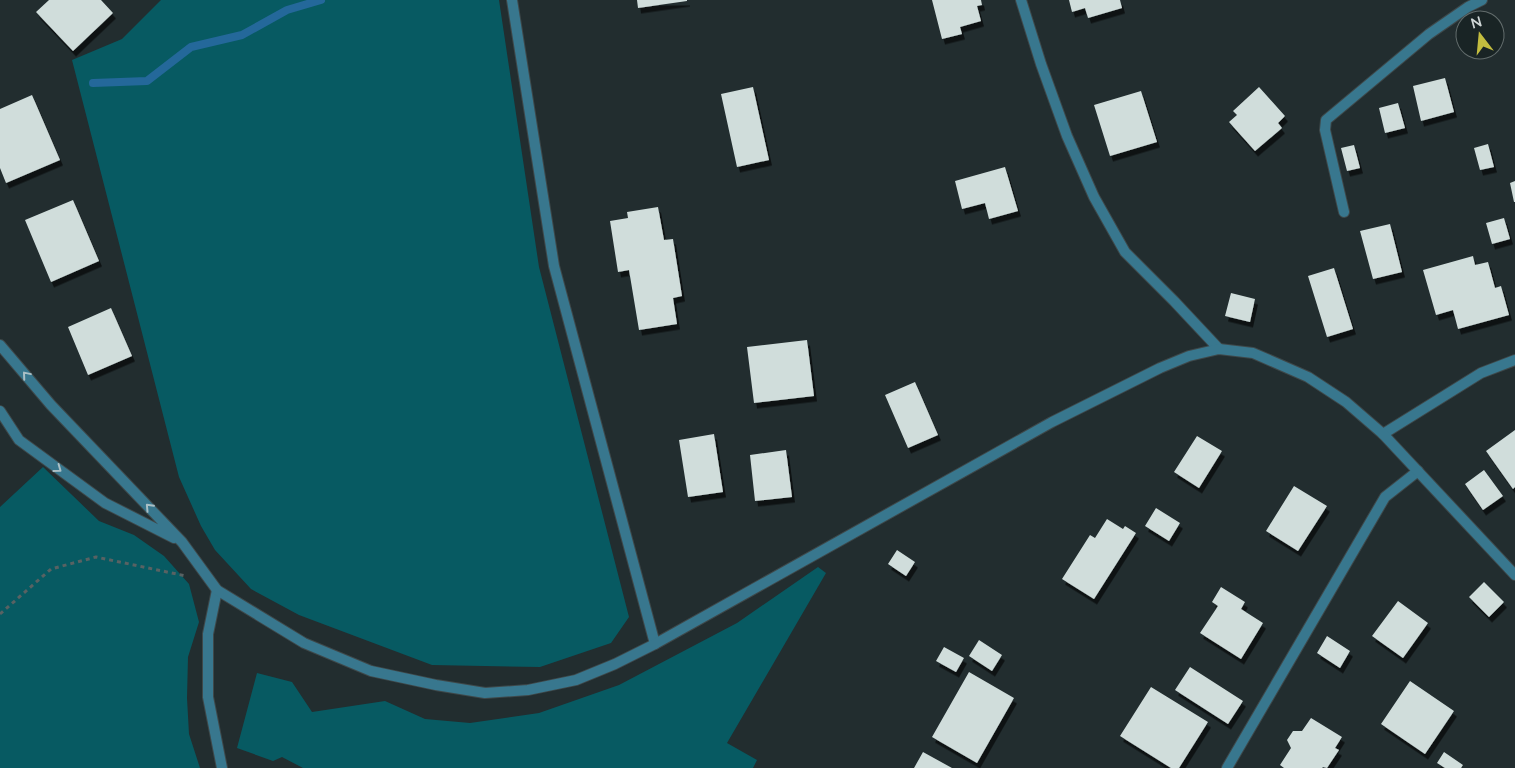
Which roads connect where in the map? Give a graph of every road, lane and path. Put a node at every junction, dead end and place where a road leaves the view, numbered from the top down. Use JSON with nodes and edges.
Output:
{"nodes":[{"id":1,"x":512,"y":0,"type":"edge"},
{"id":2,"x":1021,"y":0,"type":"edge"},
{"id":3,"x":1482,"y":0,"type":"edge"},
{"id":4,"x":1344,"y":212,"type":"dead end"},
{"id":5,"x":0,"y":345,"type":"edge"},
{"id":6,"x":1219,"y":349,"type":"junction"},
{"id":7,"x":1515,"y":360,"type":"edge"},
{"id":8,"x":0,"y":411,"type":"edge"},
{"id":9,"x":1383,"y":434,"type":"junction"},
{"id":10,"x":1418,"y":471,"type":"junction"},
{"id":11,"x":182,"y":542,"type":"junction"},
{"id":12,"x":1515,"y":575,"type":"edge"},
{"id":13,"x":214,"y":586,"type":"junction"},
{"id":14,"x":0,"y":614,"type":"edge"},
{"id":15,"x":654,"y":644,"type":"junction"},
{"id":16,"x":222,"y":768,"type":"edge"},
{"id":17,"x":1226,"y":768,"type":"edge"}],
"edges":[{"from":1,"to":15,"type":"street"},
{"from":2,"to":6,"type":"street"},
{"from":3,"to":4,"type":"street"},
{"from":11,"to":5,"type":"street","one_way":true},
{"from":6,"to":9,"type":"street"},
{"from":6,"to":15,"type":"street"},
{"from":7,"to":9,"type":"street"},
{"from":8,"to":11,"type":"street","one_way":true},
{"from":9,"to":10,"type":"street"},
{"from":10,"to":12,"type":"street"},
{"from":10,"to":17,"type":"street"},
{"from":11,"to":13,"type":"street"},
{"from":13,"to":14,"type":"path"},
{"from":13,"to":15,"type":"street"},
{"from":13,"to":16,"type":"street"}]}
